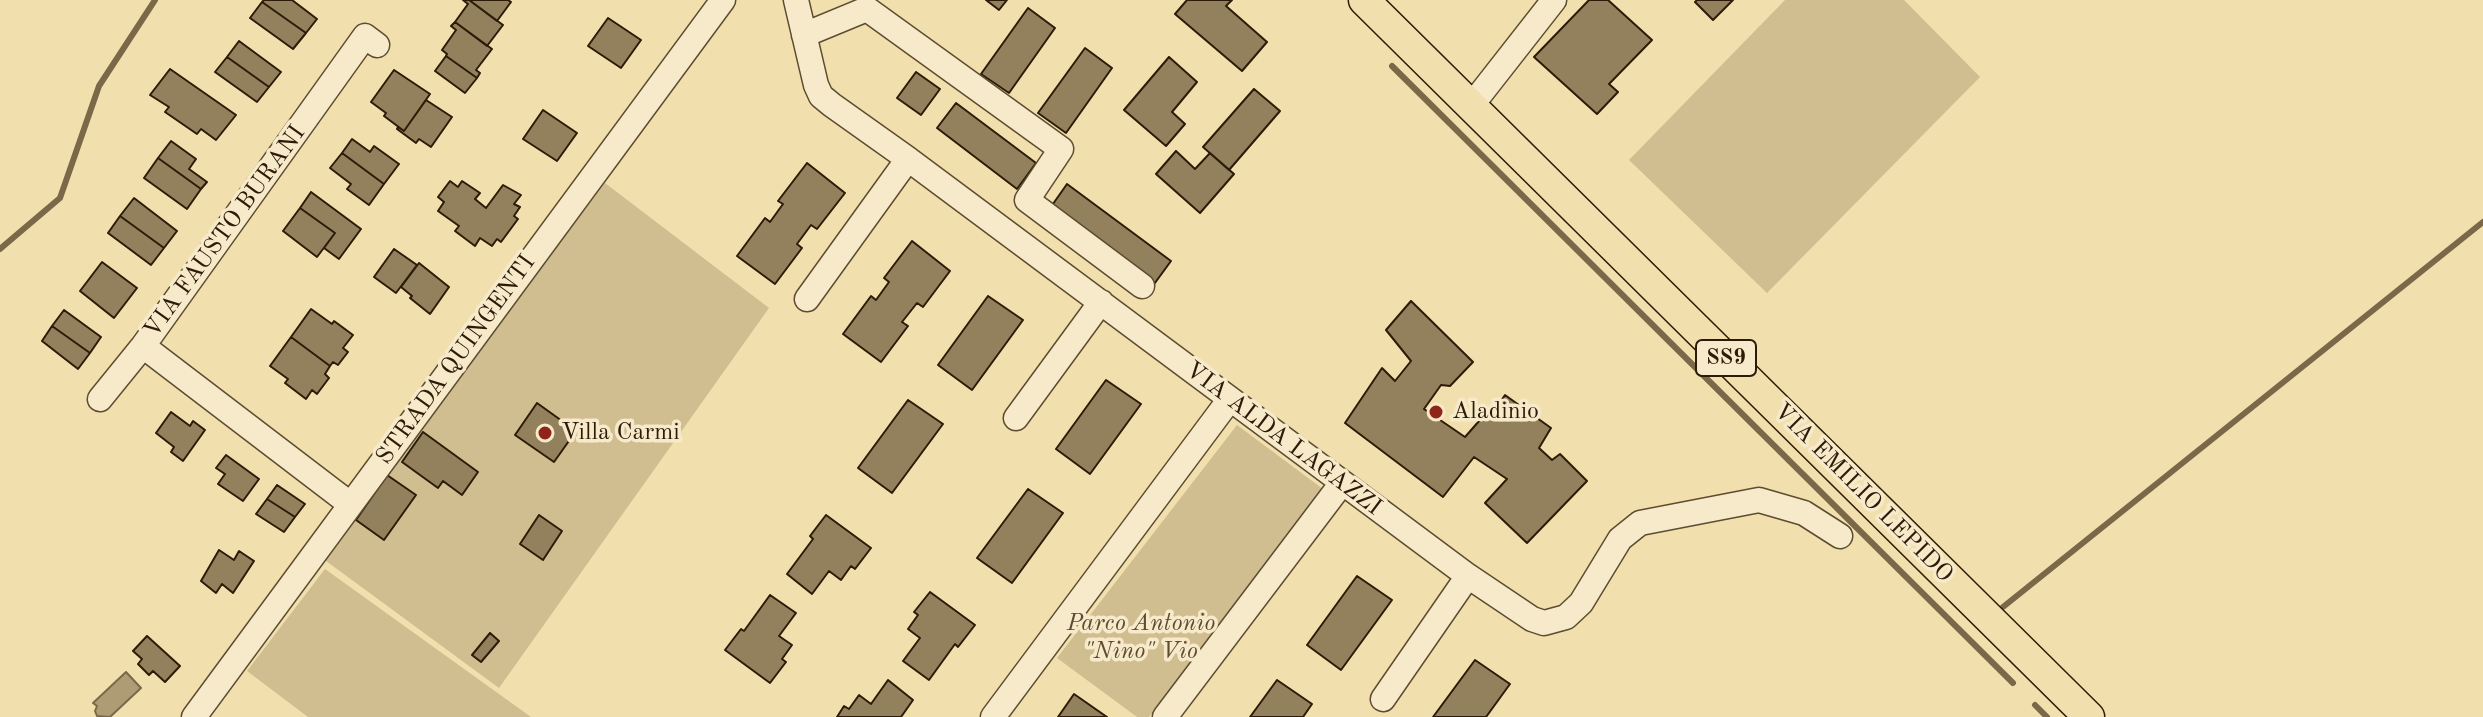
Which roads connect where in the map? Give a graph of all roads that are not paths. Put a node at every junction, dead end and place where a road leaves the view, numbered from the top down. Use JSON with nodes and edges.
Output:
{"nodes":[{"id":1,"x":796,"y":0,"type":"edge"},
{"id":2,"x":1364,"y":0,"type":"edge"},
{"id":3,"x":1554,"y":0,"type":"edge"},
{"id":4,"x":725,"y":1,"type":"edge"},
{"id":5,"x":874,"y":4,"type":"edge"},
{"id":6,"x":804,"y":35,"type":"junction"},
{"id":7,"x":377,"y":45,"type":"dead end"},
{"id":8,"x":1471,"y":106,"type":"junction"},
{"id":9,"x":908,"y":159,"type":"junction"},
{"id":10,"x":1142,"y":286,"type":"dead end"},
{"id":11,"x":807,"y":299,"type":"dead end"},
{"id":12,"x":1101,"y":302,"type":"junction"},
{"id":13,"x":143,"y":346,"type":"junction"},
{"id":14,"x":100,"y":399,"type":"dead end"},
{"id":15,"x":1230,"y":399,"type":"junction"},
{"id":16,"x":1016,"y":418,"type":"dead end"},
{"id":17,"x":1342,"y":483,"type":"junction"},
{"id":18,"x":350,"y":504,"type":"junction"},
{"id":19,"x":1840,"y":536,"type":"dead end"},
{"id":20,"x":1468,"y":576,"type":"junction"},
{"id":21,"x":1383,"y":699,"type":"dead end"},
{"id":22,"x":194,"y":717,"type":"edge"},
{"id":23,"x":993,"y":717,"type":"edge"},
{"id":24,"x":1165,"y":717,"type":"edge"},
{"id":25,"x":2089,"y":717,"type":"edge"}],
"edges":[{"from":1,"to":6,"type":"street","name":"VIA ALDA LAGAZZI"},
{"from":2,"to":8,"type":"main road","name":"VIA EMILIO LEPIDO","number":"SS9"},
{"from":3,"to":8,"type":"street"},
{"from":4,"to":18,"type":"street","name":"STRADA QUINGENTI"},
{"from":5,"to":6,"type":"street"},
{"from":5,"to":10,"type":"street"},
{"from":6,"to":9,"type":"street","name":"VIA ALDA LAGAZZI"},
{"from":7,"to":13,"type":"street","name":"VIA FAUSTO BURANI"},
{"from":8,"to":25,"type":"main road","name":"VIA EMILIO LEPIDO","number":"SS9"},
{"from":9,"to":11,"type":"street"},
{"from":9,"to":12,"type":"street","name":"VIA ALDA LAGAZZI"},
{"from":12,"to":15,"type":"street","name":"VIA ALDA LAGAZZI"},
{"from":12,"to":16,"type":"street"},
{"from":13,"to":14,"type":"street"},
{"from":13,"to":18,"type":"street","name":"VIA FAUSTO BURANI"},
{"from":15,"to":17,"type":"street","name":"VIA ALDA LAGAZZI"},
{"from":15,"to":23,"type":"street"},
{"from":17,"to":20,"type":"street","name":"VIA ALDA LAGAZZI"},
{"from":17,"to":24,"type":"street"},
{"from":18,"to":22,"type":"street","name":"STRADA QUINGENTI"},
{"from":19,"to":20,"type":"street","name":"VIA ALDA LAGAZZI"},
{"from":20,"to":21,"type":"street"}]}
